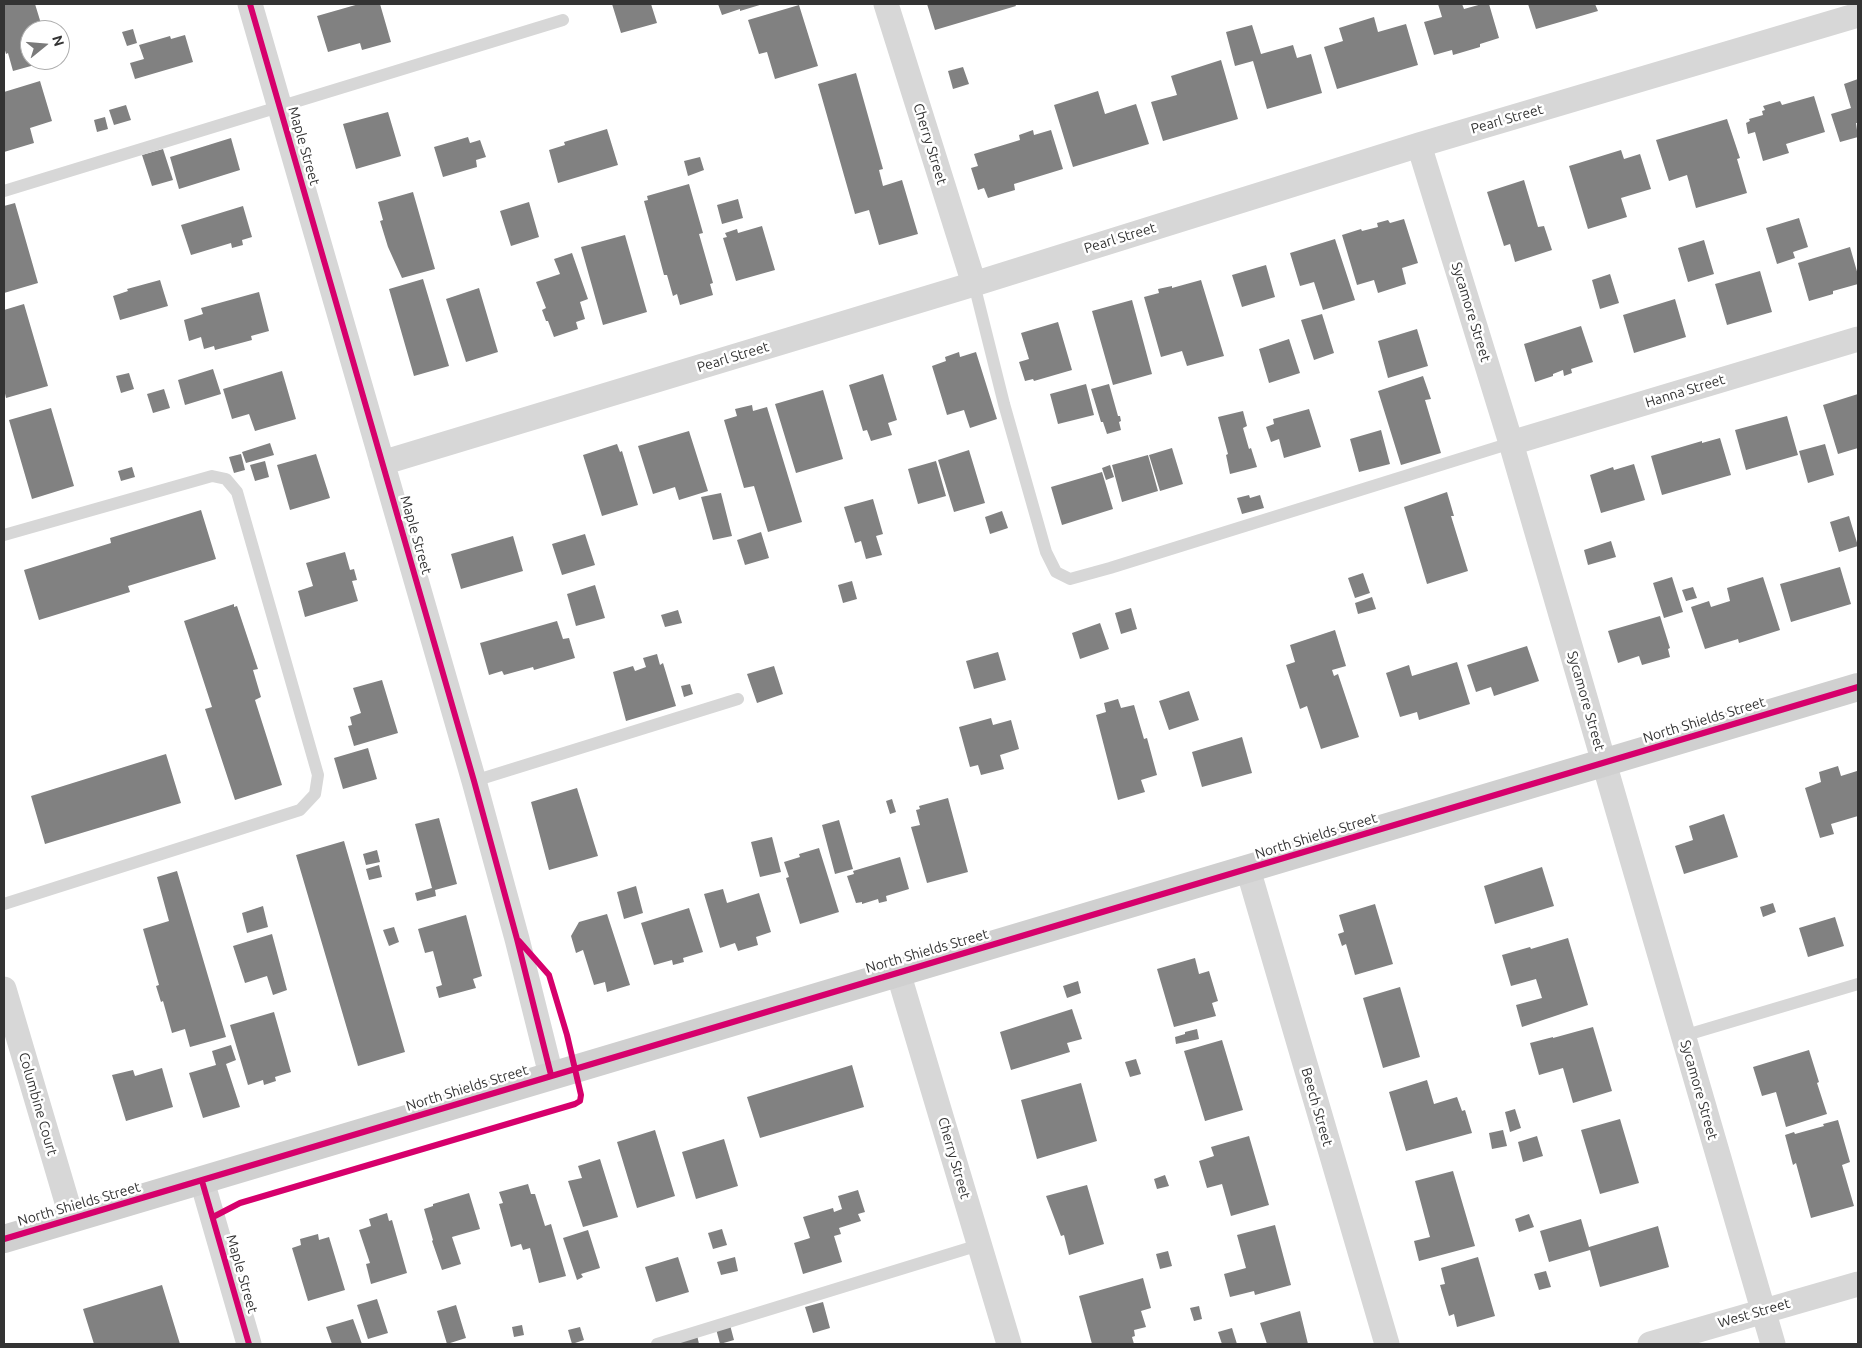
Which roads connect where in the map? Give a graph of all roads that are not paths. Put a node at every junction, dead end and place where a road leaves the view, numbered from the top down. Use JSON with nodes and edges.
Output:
{"nodes":[{"id":1,"x":250,"y":4,"type":"edge"},
{"id":2,"x":886,"y":4,"type":"edge"},
{"id":3,"x":1858,"y":15,"type":"edge"},
{"id":4,"x":563,"y":20,"type":"dead end"},
{"id":5,"x":280,"y":106,"type":"junction"},
{"id":6,"x":1420,"y":145,"type":"junction"},
{"id":7,"x":4,"y":191,"type":"edge"},
{"id":8,"x":974,"y":284,"type":"junction"},
{"id":9,"x":1858,"y":339,"type":"edge"},
{"id":10,"x":1511,"y":442,"type":"junction"},
{"id":11,"x":382,"y":463,"type":"junction"},
{"id":12,"x":4,"y":535,"type":"edge"},
{"id":13,"x":1858,"y":687,"type":"edge"},
{"id":14,"x":738,"y":699,"type":"dead end"},
{"id":15,"x":1604,"y":763,"type":"junction"},
{"id":16,"x":474,"y":781,"type":"junction"},
{"id":17,"x":1248,"y":869,"type":"junction"},
{"id":18,"x":4,"y":904,"type":"edge"},
{"id":19,"x":898,"y":972,"type":"junction"},
{"id":20,"x":1858,"y":984,"type":"edge"},
{"id":21,"x":4,"y":989,"type":"edge"},
{"id":22,"x":1683,"y":1036,"type":"junction"},
{"id":23,"x":551,"y":1075,"type":"junction"},
{"id":24,"x":202,"y":1181,"type":"junction"},
{"id":25,"x":72,"y":1219,"type":"junction"},
{"id":26,"x":4,"y":1239,"type":"edge"},
{"id":27,"x":979,"y":1245,"type":"junction"},
{"id":28,"x":1858,"y":1284,"type":"edge"},
{"id":29,"x":1763,"y":1311,"type":"junction"},
{"id":30,"x":249,"y":1344,"type":"edge"},
{"id":31,"x":657,"y":1344,"type":"edge"},
{"id":32,"x":1009,"y":1344,"type":"edge"},
{"id":33,"x":1387,"y":1344,"type":"edge"},
{"id":34,"x":1650,"y":1344,"type":"edge"},
{"id":35,"x":1773,"y":1344,"type":"edge"}],
"edges":[{"from":1,"to":5,"type":"street","name":"Maple Street"},
{"from":2,"to":8,"type":"street","name":"Cherry Street"},
{"from":3,"to":6,"type":"street","name":"Pearl Street"},
{"from":4,"to":5,"type":"lane"},
{"from":5,"to":7,"type":"lane"},
{"from":5,"to":11,"type":"street","name":"Maple Street"},
{"from":6,"to":8,"type":"street","name":"Pearl Street"},
{"from":6,"to":10,"type":"street","name":"Sycamore Street"},
{"from":8,"to":10,"type":"lane"},
{"from":8,"to":11,"type":"street","name":"Pearl Street"},
{"from":9,"to":10,"type":"street","name":"Hanna Street"},
{"from":10,"to":15,"type":"street","name":"Sycamore Street"},
{"from":11,"to":16,"type":"street","name":"Maple Street"},
{"from":12,"to":18,"type":"lane"},
{"from":13,"to":15,"type":"main road","name":"North Shields Street"},
{"from":14,"to":16,"type":"lane"},
{"from":15,"to":17,"type":"main road","name":"North Shields Street"},
{"from":15,"to":22,"type":"street","name":"Sycamore Street"},
{"from":16,"to":23,"type":"street","name":"Maple Street"},
{"from":17,"to":19,"type":"main road","name":"North Shields Street"},
{"from":17,"to":33,"type":"street","name":"Beech Street"},
{"from":19,"to":23,"type":"main road","name":"North Shields Street"},
{"from":19,"to":27,"type":"street","name":"Cherry Street"},
{"from":20,"to":22,"type":"lane"},
{"from":21,"to":25,"type":"street","name":"Columbine Court"},
{"from":22,"to":29,"type":"street","name":"Sycamore Street"},
{"from":23,"to":24,"type":"main road","name":"North Shields Street"},
{"from":24,"to":25,"type":"main road","name":"North Shields Street"},
{"from":24,"to":30,"type":"street","name":"Maple Street"},
{"from":25,"to":26,"type":"main road","name":"North Shields Street"},
{"from":27,"to":31,"type":"lane"},
{"from":27,"to":32,"type":"street","name":"Cherry Street"},
{"from":28,"to":29,"type":"street","name":"West Street"},
{"from":29,"to":34,"type":"street","name":"West Street"},
{"from":29,"to":35,"type":"street","name":"Sycamore Street"}]}
